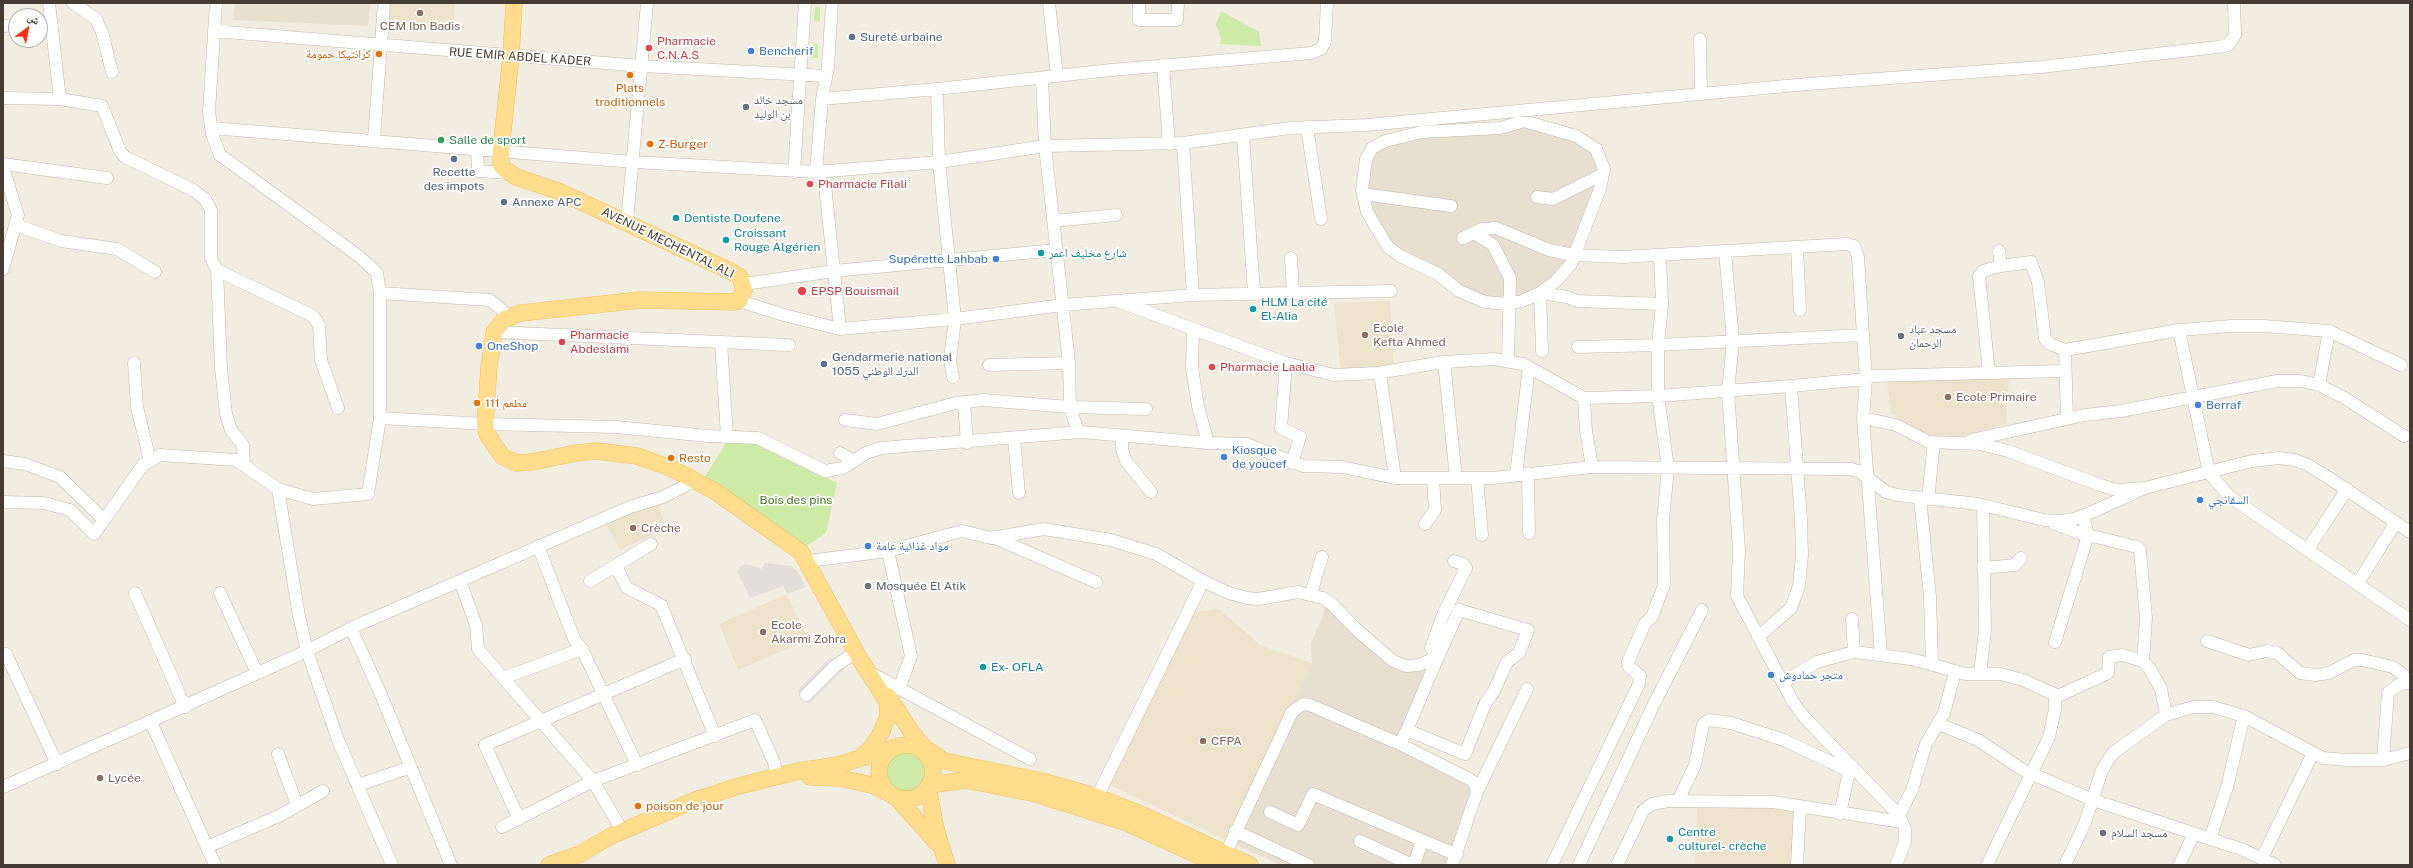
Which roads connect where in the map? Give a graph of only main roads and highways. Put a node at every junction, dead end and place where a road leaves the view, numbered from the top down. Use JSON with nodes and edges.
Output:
{"nodes":[{"id":1,"x":514,"y":3,"type":"edge"},
{"id":2,"x":520,"y":3,"type":"edge"},
{"id":3,"x":873,"y":678,"type":"junction"},
{"id":4,"x":882,"y":733,"type":"junction"},
{"id":5,"x":912,"y":733,"type":"junction"},
{"id":6,"x":922,"y":751,"type":"junction"},
{"id":7,"x":886,"y":752,"type":"junction"},
{"id":8,"x":860,"y":758,"type":"junction"},
{"id":9,"x":944,"y":761,"type":"junction"},
{"id":10,"x":778,"y":776,"type":"junction"},
{"id":11,"x":929,"y":786,"type":"junction"},
{"id":12,"x":894,"y":796,"type":"junction"},
{"id":13,"x":945,"y":858,"type":"edge"},
{"id":14,"x":1222,"y":859,"type":"edge"},
{"id":15,"x":549,"y":865,"type":"edge"},
{"id":16,"x":1250,"y":865,"type":"edge"}],
"edges":[{"from":1,"to":2,"type":"main road"},
{"from":1,"to":3,"type":"main road","name":"AVENUE MECHENTAL ALI"},
{"from":3,"to":4,"type":"main road"},
{"from":3,"to":5,"type":"main road"},
{"from":4,"to":7,"type":"main road"},
{"from":4,"to":8,"type":"main road"},
{"from":5,"to":6,"type":"main road"},
{"from":5,"to":9,"type":"main road"},
{"from":6,"to":7,"type":"main road"},
{"from":6,"to":9,"type":"main road"},
{"from":6,"to":11,"type":"main road"},
{"from":7,"to":8,"type":"main road"},
{"from":7,"to":12,"type":"main road"},
{"from":8,"to":10,"type":"main road"},
{"from":9,"to":14,"type":"main road"},
{"from":10,"to":12,"type":"main road"},
{"from":10,"to":15,"type":"main road"},
{"from":11,"to":12,"type":"main road"},
{"from":11,"to":13,"type":"main road"},
{"from":11,"to":14,"type":"main road"},
{"from":12,"to":13,"type":"main road"},
{"from":14,"to":16,"type":"main road"}]}
